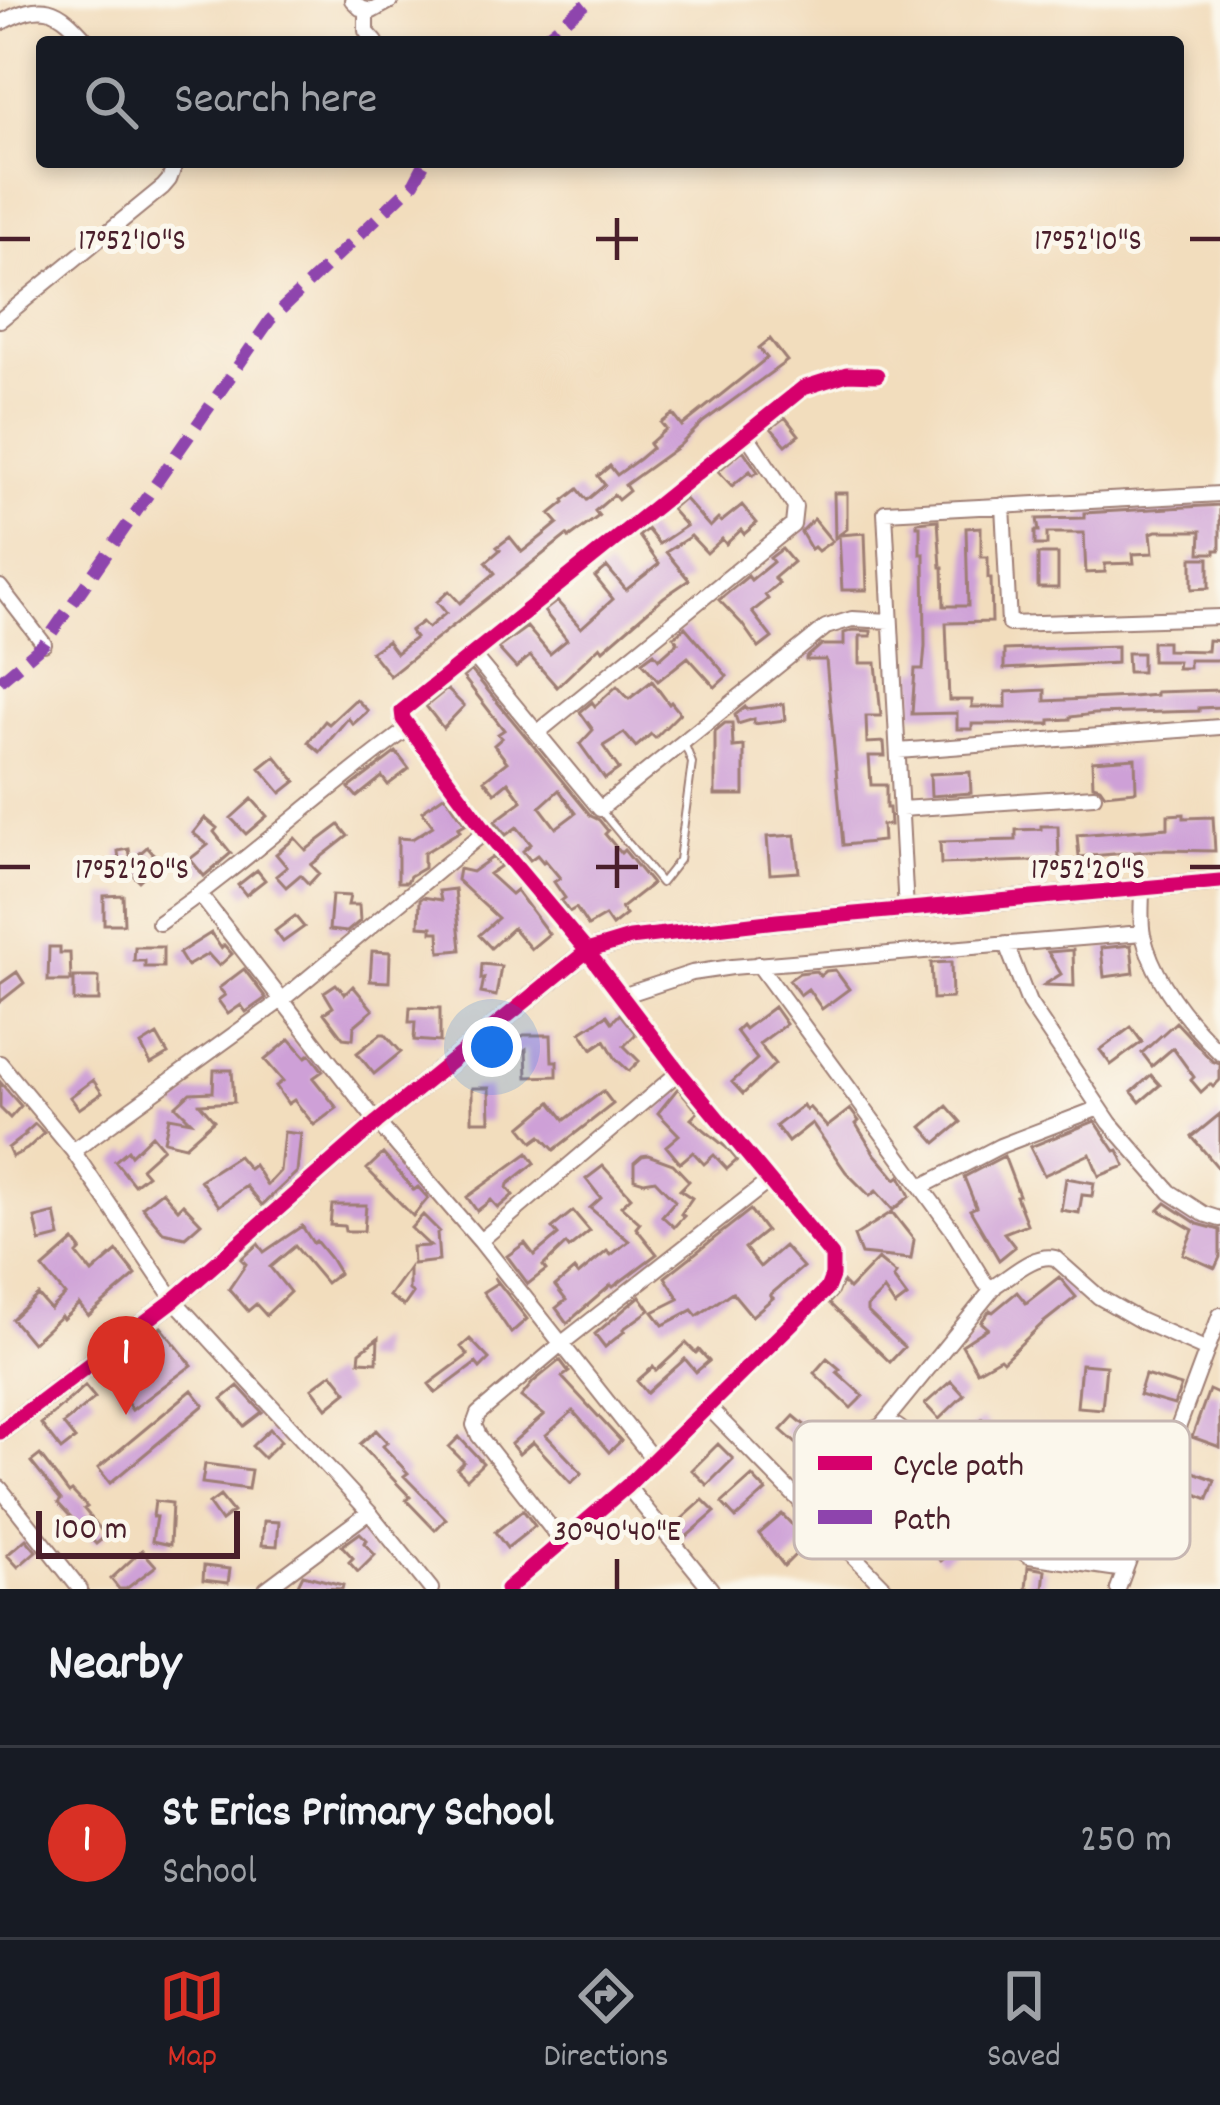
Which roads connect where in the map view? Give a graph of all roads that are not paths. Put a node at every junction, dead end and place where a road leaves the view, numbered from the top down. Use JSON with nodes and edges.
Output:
{"nodes":[{"id":1,"x":352,"y":0,"type":"edge"},
{"id":2,"x":392,"y":0,"type":"edge"},
{"id":3,"x":366,"y":11,"type":"junction"},
{"id":4,"x":0,"y":23,"type":"edge"},
{"id":5,"x":83,"y":36,"type":"edge"},
{"id":6,"x":371,"y":36,"type":"edge"},
{"id":7,"x":174,"y":168,"type":"edge"},
{"id":8,"x":0,"y":320,"type":"edge"},
{"id":9,"x":877,"y":375,"type":"dead end"},
{"id":10,"x":746,"y":434,"type":"junction"},
{"id":11,"x":1220,"y":494,"type":"edge"},
{"id":12,"x":1003,"y":505,"type":"junction"},
{"id":13,"x":0,"y":587,"type":"edge"},
{"id":14,"x":1220,"y":617,"type":"edge"},
{"id":15,"x":890,"y":621,"type":"junction"},
{"id":16,"x":44,"y":644,"type":"dead end"},
{"id":17,"x":472,"y":654,"type":"junction"},
{"id":18,"x":1220,"y":727,"type":"edge"},
{"id":19,"x":409,"y":728,"type":"junction"},
{"id":20,"x":537,"y":734,"type":"junction"},
{"id":21,"x":684,"y":742,"type":"junction"},
{"id":22,"x":898,"y":751,"type":"junction"},
{"id":23,"x":1094,"y":796,"type":"dead end"},
{"id":24,"x":901,"y":808,"type":"junction"},
{"id":25,"x":599,"y":809,"type":"junction"},
{"id":26,"x":486,"y":831,"type":"junction"},
{"id":27,"x":1220,"y":881,"type":"edge"},
{"id":28,"x":1142,"y":888,"type":"junction"},
{"id":29,"x":200,"y":895,"type":"junction"},
{"id":30,"x":906,"y":911,"type":"junction"},
{"id":31,"x":159,"y":923,"type":"dead end"},
{"id":32,"x":1142,"y":933,"type":"junction"},
{"id":33,"x":1006,"y":944,"type":"junction"},
{"id":34,"x":587,"y":951,"type":"junction"},
{"id":35,"x":758,"y":964,"type":"junction"},
{"id":36,"x":622,"y":996,"type":"junction"},
{"id":37,"x":283,"y":999,"type":"junction"},
{"id":38,"x":1220,"y":1053,"type":"edge"},
{"id":39,"x":0,"y":1063,"type":"edge"},
{"id":40,"x":679,"y":1072,"type":"junction"},
{"id":41,"x":1099,"y":1108,"type":"junction"},
{"id":42,"x":377,"y":1122,"type":"junction"},
{"id":43,"x":73,"y":1151,"type":"junction"},
{"id":44,"x":769,"y":1180,"type":"junction"},
{"id":45,"x":921,"y":1187,"type":"junction"},
{"id":46,"x":1220,"y":1219,"type":"edge"},
{"id":47,"x":479,"y":1241,"type":"junction"},
{"id":48,"x":996,"y":1285,"type":"junction"},
{"id":49,"x":174,"y":1300,"type":"junction"},
{"id":50,"x":1220,"y":1315,"type":"edge"},
{"id":51,"x":561,"y":1344,"type":"junction"},
{"id":52,"x":1207,"y":1350,"type":"junction"},
{"id":53,"x":707,"y":1406,"type":"junction"},
{"id":54,"x":885,"y":1421,"type":"edge"},
{"id":55,"x":1181,"y":1421,"type":"edge"},
{"id":56,"x":0,"y":1432,"type":"edge"},
{"id":57,"x":653,"y":1459,"type":"junction"},
{"id":58,"x":627,"y":1486,"type":"junction"},
{"id":59,"x":0,"y":1488,"type":"edge"},
{"id":60,"x":794,"y":1495,"type":"edge"},
{"id":61,"x":369,"y":1512,"type":"junction"},
{"id":62,"x":562,"y":1542,"type":"junction"},
{"id":63,"x":857,"y":1559,"type":"edge"},
{"id":64,"x":1050,"y":1559,"type":"edge"},
{"id":65,"x":1129,"y":1559,"type":"edge"},
{"id":66,"x":1125,"y":1570,"type":"junction"},
{"id":67,"x":80,"y":1589,"type":"edge"},
{"id":68,"x":266,"y":1589,"type":"edge"},
{"id":69,"x":430,"y":1589,"type":"edge"},
{"id":70,"x":507,"y":1589,"type":"edge"},
{"id":71,"x":712,"y":1589,"type":"edge"},
{"id":72,"x":886,"y":1589,"type":"edge"},
{"id":73,"x":1118,"y":1589,"type":"edge"}],
"edges":[{"from":1,"to":3,"type":"street"},
{"from":2,"to":3,"type":"street"},
{"from":3,"to":6,"type":"street"},
{"from":4,"to":5,"type":"street"},
{"from":7,"to":8,"type":"street"},
{"from":9,"to":10,"type":"street"},
{"from":10,"to":17,"type":"street"},
{"from":10,"to":20,"type":"street"},
{"from":11,"to":12,"type":"street"},
{"from":12,"to":14,"type":"street"},
{"from":12,"to":15,"type":"street"},
{"from":13,"to":16,"type":"street"},
{"from":15,"to":21,"type":"street"},
{"from":15,"to":22,"type":"street"},
{"from":17,"to":19,"type":"street"},
{"from":17,"to":20,"type":"street"},
{"from":18,"to":22,"type":"street"},
{"from":19,"to":26,"type":"street"},
{"from":19,"to":29,"type":"street"},
{"from":20,"to":25,"type":"street"},
{"from":21,"to":25,"type":"street"},
{"from":21,"to":25,"type":"lane"},
{"from":22,"to":24,"type":"street"},
{"from":23,"to":24,"type":"street"},
{"from":24,"to":30,"type":"street"},
{"from":26,"to":34,"type":"street"},
{"from":26,"to":37,"type":"street"},
{"from":27,"to":28,"type":"street"},
{"from":28,"to":30,"type":"street"},
{"from":28,"to":32,"type":"street"},
{"from":29,"to":31,"type":"street"},
{"from":29,"to":37,"type":"street"},
{"from":30,"to":34,"type":"street"},
{"from":32,"to":33,"type":"street"},
{"from":32,"to":38,"type":"street"},
{"from":33,"to":35,"type":"street"},
{"from":33,"to":41,"type":"street"},
{"from":34,"to":36,"type":"street"},
{"from":34,"to":42,"type":"street"},
{"from":35,"to":36,"type":"street"},
{"from":35,"to":45,"type":"street"},
{"from":36,"to":40,"type":"street"},
{"from":37,"to":42,"type":"street"},
{"from":37,"to":43,"type":"street"},
{"from":39,"to":43,"type":"street"},
{"from":40,"to":44,"type":"street"},
{"from":40,"to":47,"type":"street"},
{"from":41,"to":45,"type":"street"},
{"from":41,"to":46,"type":"street"},
{"from":42,"to":47,"type":"street"},
{"from":42,"to":49,"type":"street"},
{"from":43,"to":49,"type":"street"},
{"from":44,"to":51,"type":"street"},
{"from":44,"to":53,"type":"street"},
{"from":45,"to":48,"type":"street"},
{"from":47,"to":51,"type":"street"},
{"from":48,"to":52,"type":"street"},
{"from":48,"to":54,"type":"street"},
{"from":49,"to":56,"type":"street"},
{"from":49,"to":61,"type":"street"},
{"from":50,"to":52,"type":"street"},
{"from":51,"to":57,"type":"street"},
{"from":51,"to":62,"type":"street"},
{"from":52,"to":55,"type":"street"},
{"from":53,"to":57,"type":"street"},
{"from":53,"to":60,"type":"street"},
{"from":57,"to":58,"type":"street"},
{"from":58,"to":62,"type":"street"},
{"from":58,"to":71,"type":"street"},
{"from":59,"to":67,"type":"street"},
{"from":61,"to":68,"type":"street"},
{"from":61,"to":69,"type":"street"},
{"from":62,"to":70,"type":"street"},
{"from":63,"to":72,"type":"street"},
{"from":64,"to":66,"type":"street"},
{"from":65,"to":66,"type":"street"},
{"from":66,"to":73,"type":"street"}]}
